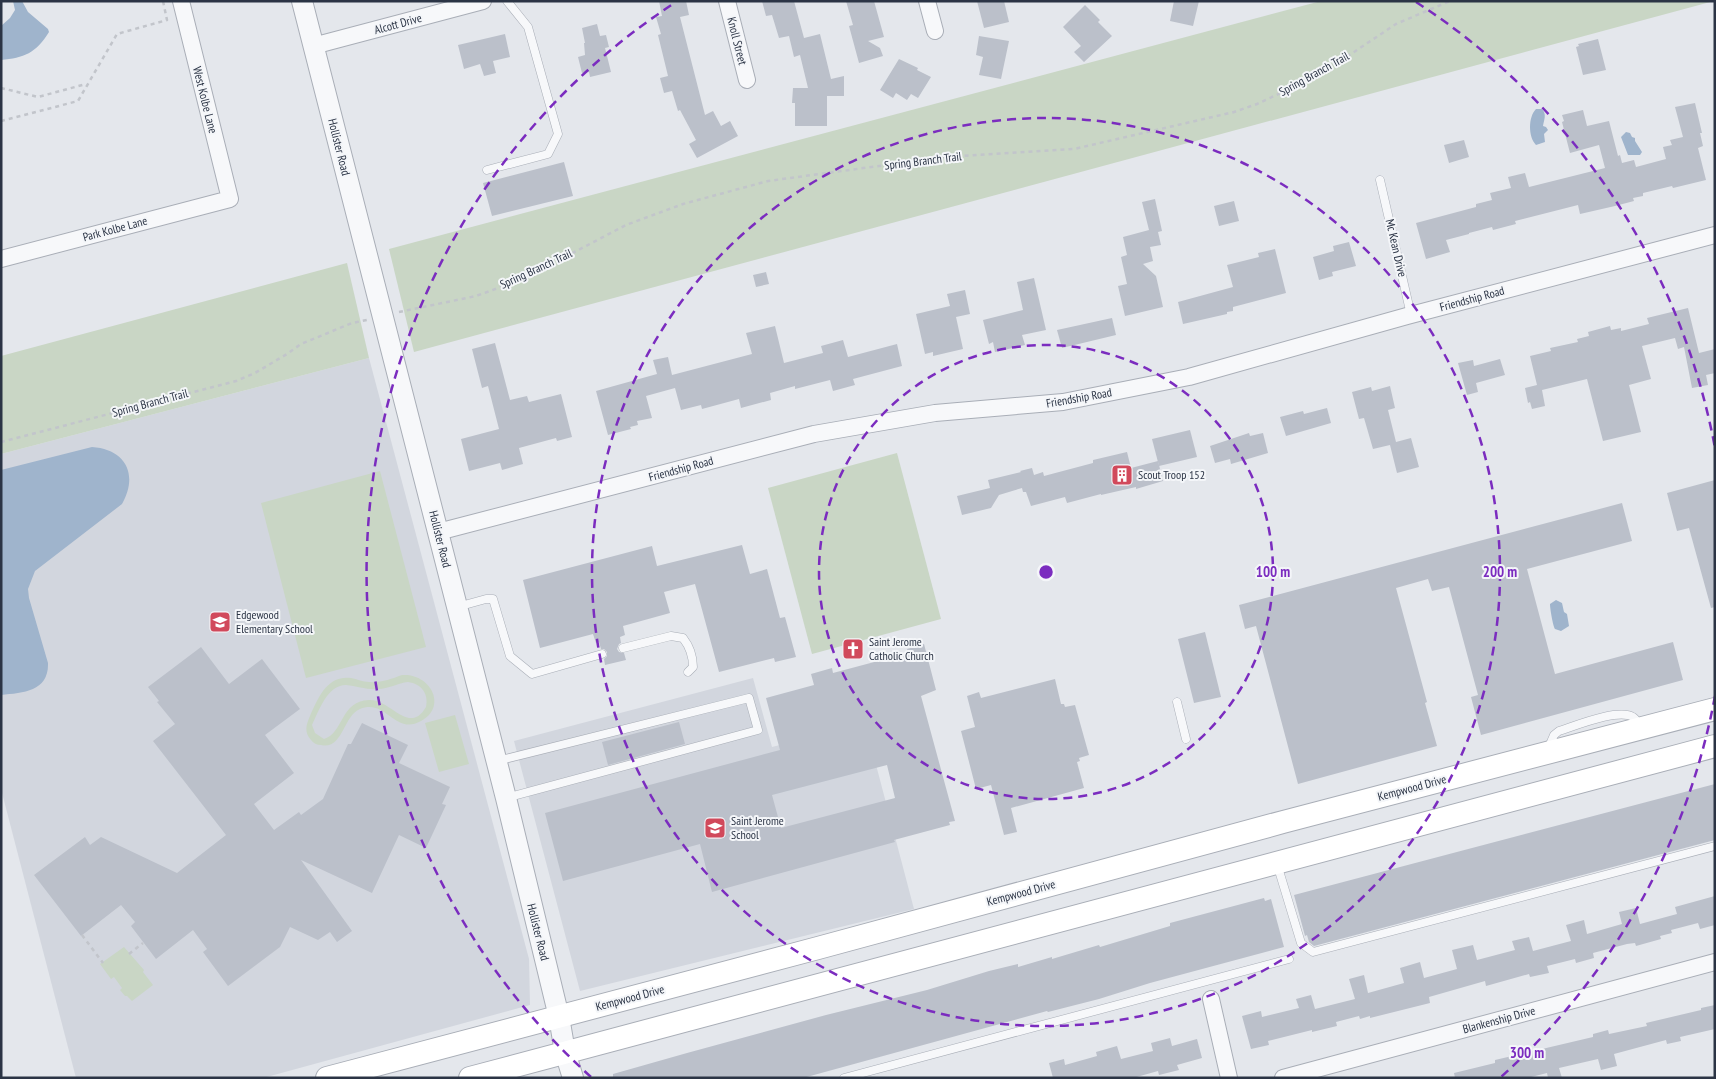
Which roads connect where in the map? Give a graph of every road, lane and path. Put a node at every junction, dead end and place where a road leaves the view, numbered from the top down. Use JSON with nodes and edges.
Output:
{"nodes":[{"id":1,"x":163,"y":1,"type":"edge"},
{"id":2,"x":181,"y":1,"type":"edge"},
{"id":3,"x":302,"y":1,"type":"edge"},
{"id":4,"x":483,"y":1,"type":"edge"},
{"id":5,"x":507,"y":1,"type":"edge"},
{"id":6,"x":727,"y":1,"type":"edge"},
{"id":7,"x":927,"y":1,"type":"edge"},
{"id":8,"x":1450,"y":1,"type":"edge"},
{"id":9,"x":936,"y":31,"type":"dead end"},
{"id":10,"x":313,"y":46,"type":"junction"},
{"id":11,"x":747,"y":80,"type":"dead end"},
{"id":12,"x":88,"y":84,"type":"junction"},
{"id":13,"x":1,"y":88,"type":"edge"},
{"id":14,"x":1,"y":121,"type":"edge"},
{"id":15,"x":487,"y":170,"type":"dead end"},
{"id":16,"x":1380,"y":180,"type":"dead end"},
{"id":17,"x":230,"y":199,"type":"joint"},
{"id":18,"x":1715,"y":235,"type":"edge"},
{"id":19,"x":1,"y":259,"type":"edge"},
{"id":20,"x":399,"y":312,"type":"dead end"},
{"id":21,"x":1411,"y":315,"type":"junction"},
{"id":22,"x":368,"y":320,"type":"dead end"},
{"id":23,"x":1,"y":442,"type":"edge"},
{"id":24,"x":438,"y":532,"type":"junction"},
{"id":25,"x":457,"y":607,"type":"junction"},
{"id":26,"x":623,"y":648,"type":"dead end"},
{"id":27,"x":602,"y":654,"type":"dead end"},
{"id":28,"x":688,"y":672,"type":"dead end"},
{"id":29,"x":1177,"y":702,"type":"dead end"},
{"id":30,"x":1715,"y":709,"type":"edge"},
{"id":31,"x":1186,"y":738,"type":"dead end"},
{"id":32,"x":1715,"y":746,"type":"edge"},
{"id":33,"x":1523,"y":759,"type":"junction"},
{"id":34,"x":497,"y":761,"type":"junction"},
{"id":35,"x":1528,"y":795,"type":"junction"},
{"id":36,"x":506,"y":798,"type":"junction"},
{"id":37,"x":1715,"y":846,"type":"edge"},
{"id":38,"x":1133,"y":862,"type":"junction"},
{"id":39,"x":1276,"y":863,"type":"junction"},
{"id":40,"x":1140,"y":899,"type":"junction"},
{"id":41,"x":82,"y":935,"type":"dead end"},
{"id":42,"x":144,"y":942,"type":"dead end"},
{"id":43,"x":818,"y":948,"type":"junction"},
{"id":44,"x":129,"y":954,"type":"dead end"},
{"id":45,"x":1289,"y":959,"type":"dead end"},
{"id":46,"x":1715,"y":962,"type":"edge"},
{"id":47,"x":103,"y":963,"type":"dead end"},
{"id":48,"x":825,"y":983,"type":"junction"},
{"id":49,"x":1211,"y":999,"type":"dead end"},
{"id":50,"x":559,"y":1017,"type":"junction"},
{"id":51,"x":565,"y":1052,"type":"junction"},
{"id":52,"x":327,"y":1078,"type":"edge"},
{"id":53,"x":470,"y":1078,"type":"edge"},
{"id":54,"x":573,"y":1078,"type":"edge"},
{"id":55,"x":844,"y":1078,"type":"edge"},
{"id":56,"x":1229,"y":1078,"type":"edge"},
{"id":57,"x":1283,"y":1078,"type":"edge"}],
"edges":[{"from":1,"to":12,"type":"path"},
{"from":2,"to":17,"type":"street","name":"West Kolbe Lane"},
{"from":3,"to":10,"type":"street","name":"Hollister Road"},
{"from":4,"to":10,"type":"street","name":"Alcott Drive"},
{"from":5,"to":15,"type":"lane"},
{"from":6,"to":11,"type":"street","name":"Knoll Street"},
{"from":7,"to":9,"type":"street"},
{"from":8,"to":20,"type":"path","name":"Spring Branch Trail"},
{"from":10,"to":24,"type":"street","name":"Hollister Road"},
{"from":12,"to":13,"type":"path"},
{"from":12,"to":14,"type":"path"},
{"from":16,"to":21,"type":"lane","name":"Mc Kean Drive"},
{"from":17,"to":19,"type":"street","name":"Park Kolbe Lane"},
{"from":18,"to":21,"type":"street","name":"Friendship Road"},
{"from":21,"to":24,"type":"street","name":"Friendship Road"},
{"from":22,"to":23,"type":"path","name":"Spring Branch Trail"},
{"from":24,"to":25,"type":"street","name":"Hollister Road"},
{"from":25,"to":27,"type":"lane"},
{"from":25,"to":34,"type":"street","name":"Hollister Road"},
{"from":26,"to":28,"type":"lane"},
{"from":29,"to":31,"type":"lane"},
{"from":30,"to":33,"type":"main road","name":"Kempwood Drive"},
{"from":32,"to":35,"type":"main road"},
{"from":33,"to":35,"type":"main road"},
{"from":33,"to":38,"type":"main road","name":"Kempwood Drive"},
{"from":34,"to":36,"type":"street","name":"Hollister Road"},
{"from":34,"to":36,"type":"lane"},
{"from":35,"to":39,"type":"main road"},
{"from":36,"to":50,"type":"street","name":"Hollister Road"},
{"from":37,"to":39,"type":"lane"},
{"from":38,"to":40,"type":"main road"},
{"from":38,"to":43,"type":"main road","name":"Kempwood Drive"},
{"from":39,"to":40,"type":"main road"},
{"from":40,"to":48,"type":"main road"},
{"from":41,"to":47,"type":"path"},
{"from":42,"to":44,"type":"path"},
{"from":43,"to":48,"type":"main road"},
{"from":43,"to":50,"type":"main road","name":"Kempwood Drive"},
{"from":45,"to":55,"type":"lane"},
{"from":46,"to":57,"type":"street","name":"Blankenship Drive"},
{"from":48,"to":51,"type":"main road"},
{"from":49,"to":56,"type":"street"},
{"from":50,"to":51,"type":"street","name":"Hollister Road"},
{"from":50,"to":52,"type":"main road","name":"Kempwood Drive"},
{"from":51,"to":53,"type":"main road"},
{"from":51,"to":54,"type":"street","name":"Hollister Road"}]}
